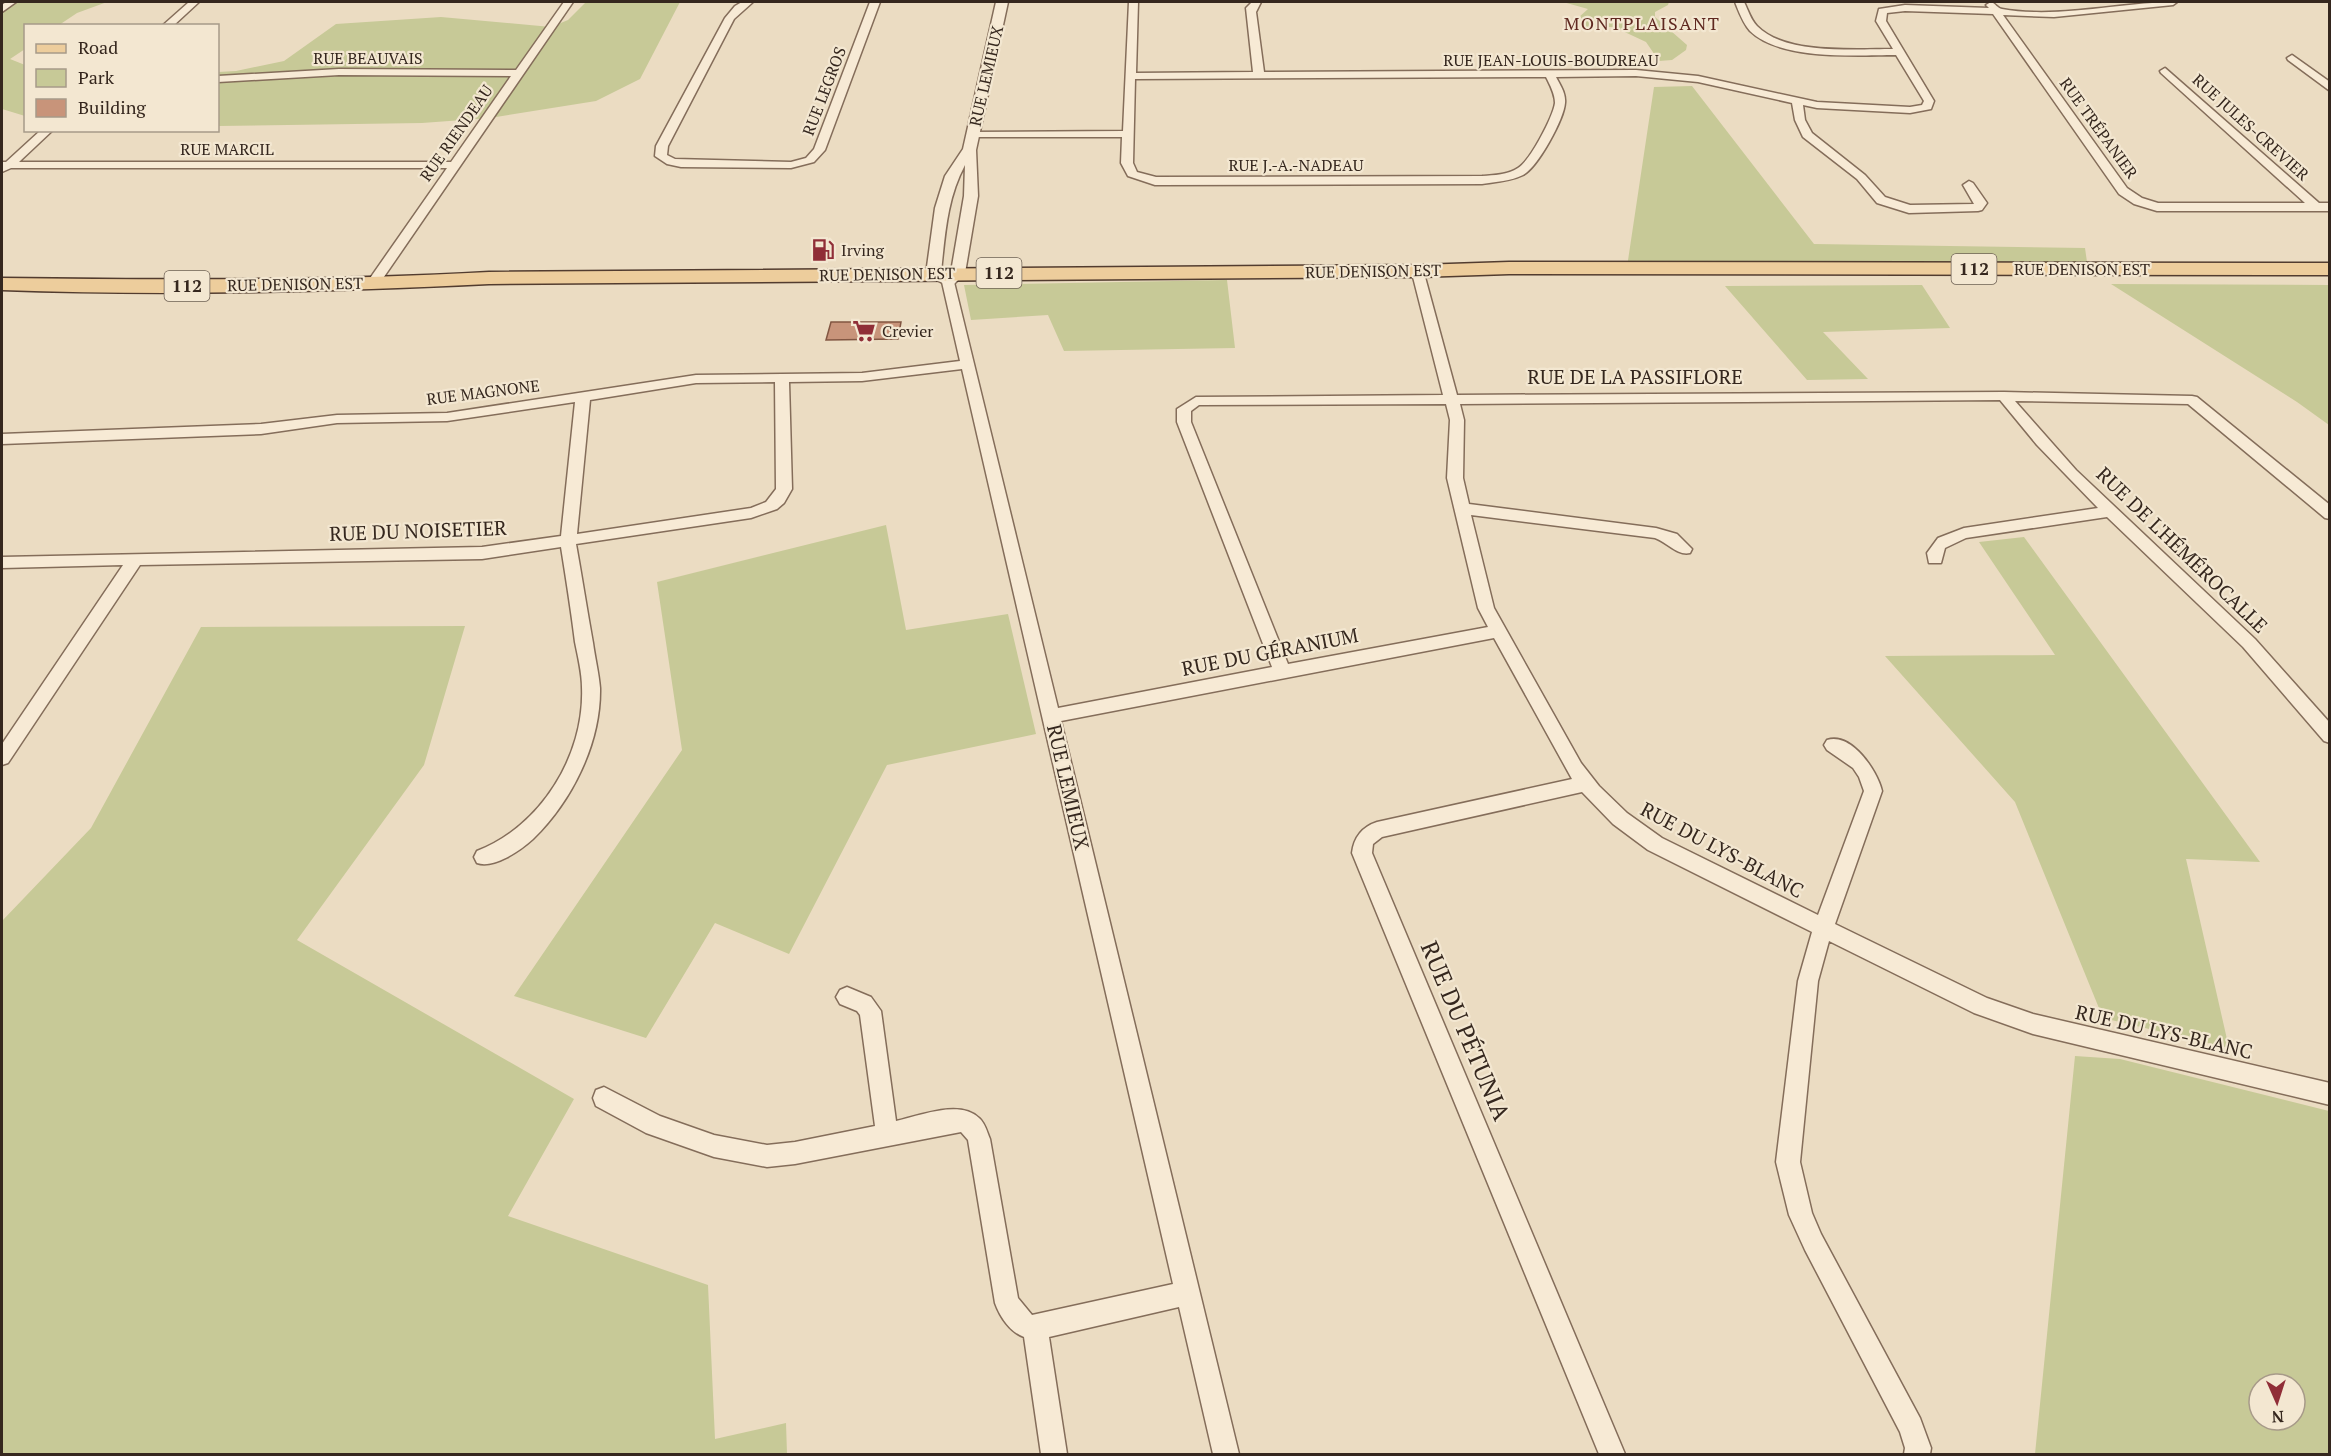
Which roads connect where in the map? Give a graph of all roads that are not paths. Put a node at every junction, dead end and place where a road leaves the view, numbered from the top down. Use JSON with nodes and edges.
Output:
{"nodes":[{"id":1,"x":11,"y":2,"type":"edge"},
{"id":2,"x":194,"y":2,"type":"edge"},
{"id":3,"x":568,"y":2,"type":"edge"},
{"id":4,"x":748,"y":2,"type":"edge"},
{"id":5,"x":875,"y":2,"type":"edge"},
{"id":6,"x":1002,"y":2,"type":"edge"},
{"id":7,"x":1133,"y":2,"type":"edge"},
{"id":8,"x":1257,"y":2,"type":"edge"},
{"id":9,"x":1740,"y":2,"type":"edge"},
{"id":10,"x":1988,"y":2,"type":"edge"},
{"id":11,"x":2173,"y":2,"type":"edge"},
{"id":12,"x":2,"y":9,"type":"edge"},
{"id":13,"x":1996,"y":12,"type":"junction"},
{"id":14,"x":169,"y":24,"type":"edge"},
{"id":15,"x":1900,"y":52,"type":"junction"},
{"id":16,"x":2292,"y":58,"type":"dead end"},
{"id":17,"x":2165,"y":71,"type":"dead end"},
{"id":18,"x":519,"y":73,"type":"junction"},
{"id":19,"x":1549,"y":73,"type":"junction"},
{"id":20,"x":1259,"y":75,"type":"junction"},
{"id":21,"x":1130,"y":76,"type":"junction"},
{"id":22,"x":219,"y":79,"type":"edge"},
{"id":23,"x":2330,"y":88,"type":"edge"},
{"id":24,"x":1797,"y":102,"type":"junction"},
{"id":25,"x":46,"y":132,"type":"edge"},
{"id":26,"x":1127,"y":134,"type":"junction"},
{"id":27,"x":971,"y":142,"type":"junction"},
{"id":28,"x":453,"y":165,"type":"junction"},
{"id":29,"x":3,"y":167,"type":"edge"},
{"id":30,"x":1969,"y":185,"type":"dead end"},
{"id":31,"x":2316,"y":207,"type":"junction"},
{"id":32,"x":2330,"y":207,"type":"edge"},
{"id":33,"x":2330,"y":269,"type":"edge"},
{"id":34,"x":1618,"y":270,"type":"junction"},
{"id":35,"x":946,"y":276,"type":"junction"},
{"id":36,"x":1419,"y":277,"type":"junction"},
{"id":37,"x":2,"y":284,"type":"edge"},
{"id":38,"x":372,"y":284,"type":"junction"},
{"id":39,"x":968,"y":364,"type":"junction"},
{"id":40,"x":782,"y":378,"type":"junction"},
{"id":41,"x":2004,"y":396,"type":"junction"},
{"id":42,"x":583,"y":397,"type":"junction"},
{"id":43,"x":1452,"y":399,"type":"junction"},
{"id":44,"x":2,"y":439,"type":"edge"},
{"id":45,"x":1461,"y":508,"type":"junction"},
{"id":46,"x":2110,"y":510,"type":"junction"},
{"id":47,"x":2330,"y":514,"type":"edge"},
{"id":48,"x":568,"y":541,"type":"junction"},
{"id":49,"x":1684,"y":549,"type":"dead end"},
{"id":50,"x":136,"y":559,"type":"junction"},
{"id":51,"x":1935,"y":559,"type":"dead end"},
{"id":52,"x":2,"y":562,"type":"edge"},
{"id":53,"x":1497,"y":631,"type":"junction"},
{"id":54,"x":1282,"y":671,"type":"junction"},
{"id":55,"x":1051,"y":716,"type":"junction"},
{"id":56,"x":2329,"y":734,"type":"edge"},
{"id":57,"x":1833,"y":745,"type":"dead end"},
{"id":58,"x":2,"y":758,"type":"edge"},
{"id":59,"x":1586,"y":784,"type":"junction"},
{"id":60,"x":484,"y":857,"type":"dead end"},
{"id":61,"x":1825,"y":928,"type":"junction"},
{"id":62,"x":846,"y":996,"type":"dead end"},
{"id":63,"x":2330,"y":1094,"type":"edge"},
{"id":64,"x":604,"y":1098,"type":"dead end"},
{"id":65,"x":887,"y":1134,"type":"junction"},
{"id":66,"x":1188,"y":1293,"type":"junction"},
{"id":67,"x":1035,"y":1328,"type":"junction"},
{"id":68,"x":1054,"y":1455,"type":"edge"},
{"id":69,"x":1227,"y":1455,"type":"edge"},
{"id":70,"x":1612,"y":1455,"type":"edge"},
{"id":71,"x":1917,"y":1455,"type":"edge"}],
"edges":[{"from":1,"to":12,"type":"street"},
{"from":2,"to":14,"type":"street"},
{"from":3,"to":18,"type":"street","name":"RUE RIENDEAU"},
{"from":4,"to":5,"type":"street","name":"RUE LEGROS"},
{"from":6,"to":27,"type":"street","name":"RUE LEMIEUX"},
{"from":7,"to":21,"type":"street","name":"RUE J.-A.-NADEAU"},
{"from":8,"to":20,"type":"street"},
{"from":9,"to":15,"type":"street"},
{"from":10,"to":13,"type":"street","name":"RUE TRÉPANIER"},
{"from":11,"to":13,"type":"street","name":"RUE JEAN-LOUIS-BOUDREAU"},
{"from":13,"to":15,"type":"street","name":"RUE JEAN-LOUIS-BOUDREAU"},
{"from":13,"to":31,"type":"street","name":"RUE TRÉPANIER"},
{"from":15,"to":24,"type":"street","name":"RUE JEAN-LOUIS-BOUDREAU"},
{"from":16,"to":23,"type":"street"},
{"from":17,"to":31,"type":"street","name":"RUE JULES-CREVIER"},
{"from":18,"to":22,"type":"street","name":"RUE BEAUVAIS"},
{"from":18,"to":28,"type":"street","name":"RUE RIENDEAU"},
{"from":19,"to":20,"type":"street","name":"RUE JEAN-LOUIS-BOUDREAU"},
{"from":19,"to":24,"type":"street","name":"RUE JEAN-LOUIS-BOUDREAU"},
{"from":19,"to":26,"type":"street","name":"RUE J.-A.-NADEAU"},
{"from":20,"to":21,"type":"street","name":"RUE JEAN-LOUIS-BOUDREAU"},
{"from":21,"to":26,"type":"street","name":"RUE J.-A.-NADEAU"},
{"from":24,"to":30,"type":"street"},
{"from":25,"to":29,"type":"street"},
{"from":26,"to":27,"type":"street"},
{"from":27,"to":35,"type":"street","name":"RUE LEMIEUX"},
{"from":27,"to":35,"type":"street","name":"RUE LEMIEUX"},
{"from":28,"to":29,"type":"street","name":"RUE MARCIL"},
{"from":28,"to":38,"type":"street","name":"RUE RIENDEAU"},
{"from":31,"to":32,"type":"street","name":"RUE TRÉPANIER"},
{"from":33,"to":34,"type":"main road","name":"RUE DENISON EST","number":"112"},
{"from":34,"to":35,"type":"main road","name":"RUE DENISON EST","number":"112"},
{"from":34,"to":36,"type":"main road","name":"RUE DENISON EST"},
{"from":35,"to":36,"type":"main road","name":"RUE DENISON EST"},
{"from":35,"to":38,"type":"main road","name":"RUE DENISON EST"},
{"from":35,"to":39,"type":"street","name":"RUE LEMIEUX"},
{"from":36,"to":43,"type":"street","name":"RUE DU LYS-BLANC"},
{"from":37,"to":38,"type":"main road","name":"RUE DENISON EST","number":"112"},
{"from":39,"to":40,"type":"street","name":"RUE MAGNONE"},
{"from":39,"to":55,"type":"street","name":"RUE LEMIEUX"},
{"from":40,"to":42,"type":"street","name":"RUE MAGNONE"},
{"from":40,"to":48,"type":"street","name":"RUE DU NOISETIER"},
{"from":41,"to":43,"type":"street","name":"RUE DE LA PASSIFLORE"},
{"from":41,"to":46,"type":"street","name":"RUE DE L'HÉMÉROCALLE"},
{"from":41,"to":47,"type":"street","name":"RUE DE LA PASSIFLORE"},
{"from":42,"to":44,"type":"street","name":"RUE MAGNONE"},
{"from":42,"to":48,"type":"street"},
{"from":43,"to":45,"type":"street","name":"RUE DU LYS-BLANC"},
{"from":43,"to":54,"type":"street","name":"RUE DE LA PASSIFLORE"},
{"from":45,"to":49,"type":"street"},
{"from":45,"to":53,"type":"street","name":"RUE DU LYS-BLANC"},
{"from":46,"to":51,"type":"street"},
{"from":46,"to":56,"type":"street","name":"RUE DE L'HÉMÉROCALLE"},
{"from":48,"to":50,"type":"street","name":"RUE DU NOISETIER"},
{"from":48,"to":60,"type":"street"},
{"from":50,"to":52,"type":"street","name":"RUE DU NOISETIER"},
{"from":50,"to":58,"type":"street"},
{"from":53,"to":54,"type":"street","name":"RUE DU GÉRANIUM"},
{"from":53,"to":59,"type":"street","name":"RUE DU LYS-BLANC"},
{"from":54,"to":55,"type":"street","name":"RUE DU GÉRANIUM"},
{"from":55,"to":66,"type":"street","name":"RUE LEMIEUX"},
{"from":57,"to":61,"type":"street"},
{"from":59,"to":61,"type":"street","name":"RUE DU LYS-BLANC"},
{"from":59,"to":70,"type":"street","name":"RUE DU PÉTUNIA"},
{"from":61,"to":63,"type":"street","name":"RUE DU LYS-BLANC"},
{"from":61,"to":71,"type":"street"},
{"from":62,"to":65,"type":"street"},
{"from":64,"to":65,"type":"street"},
{"from":65,"to":67,"type":"street"},
{"from":66,"to":67,"type":"street"},
{"from":66,"to":69,"type":"street","name":"RUE LEMIEUX"},
{"from":67,"to":68,"type":"street"}]}
